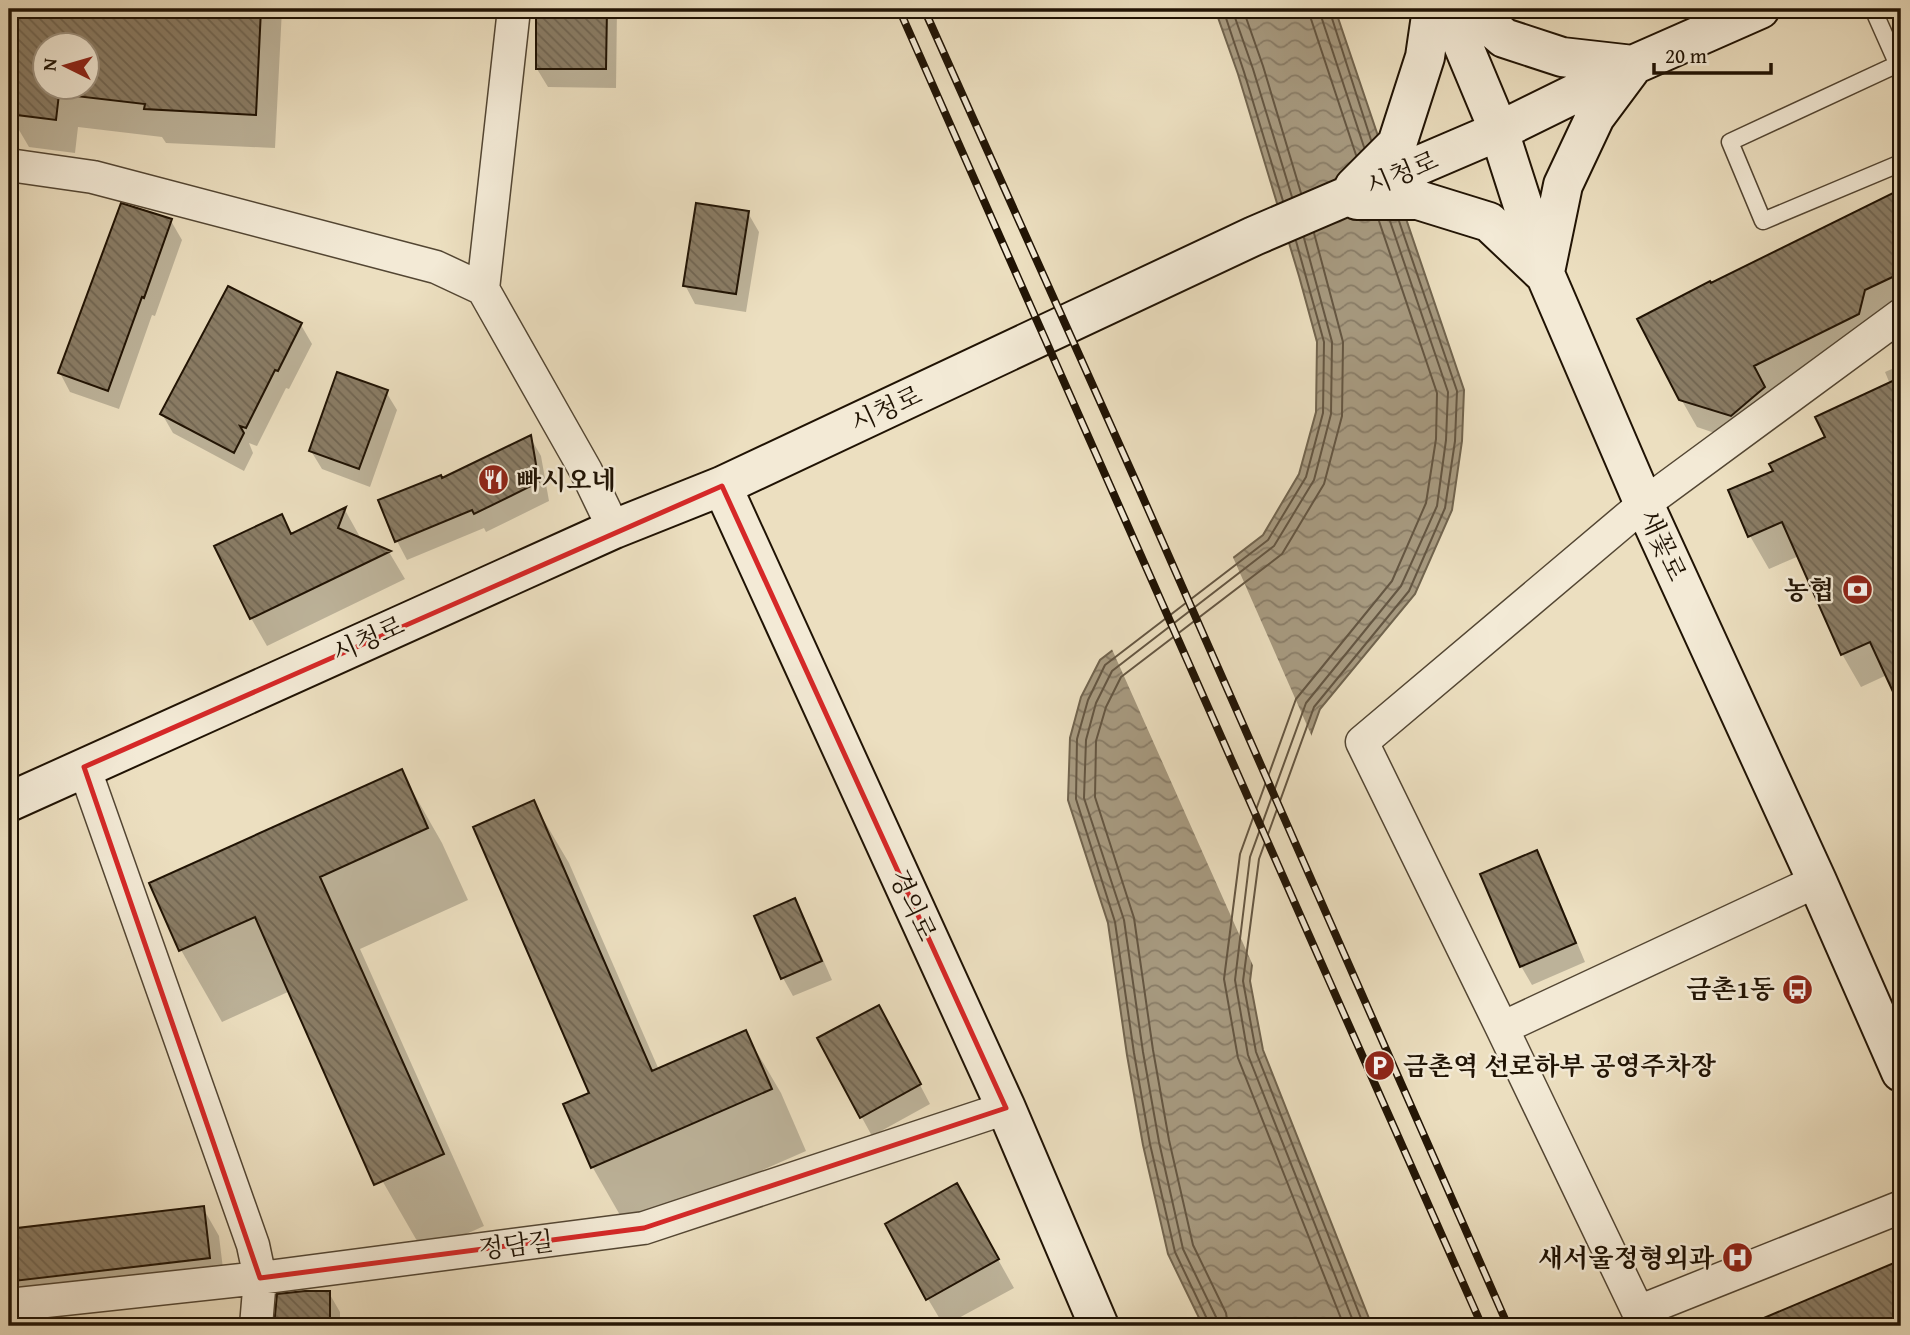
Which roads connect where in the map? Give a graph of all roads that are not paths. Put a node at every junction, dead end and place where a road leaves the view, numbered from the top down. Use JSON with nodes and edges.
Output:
{"nodes":[{"id":1,"x":514,"y":9,"type":"edge"},
{"id":2,"x":1432,"y":9,"type":"edge"},
{"id":3,"x":1448,"y":9,"type":"edge"},
{"id":4,"x":1470,"y":9,"type":"edge"},
{"id":5,"x":1760,"y":9,"type":"edge"},
{"id":6,"x":1873,"y":9,"type":"edge"},
{"id":7,"x":1633,"y":65,"type":"junction"},
{"id":8,"x":1899,"y":68,"type":"edge"},
{"id":9,"x":1499,"y":131,"type":"junction"},
{"id":10,"x":1901,"y":163,"type":"edge"},
{"id":11,"x":9,"y":165,"type":"edge"},
{"id":12,"x":1408,"y":172,"type":"junction"},
{"id":13,"x":1545,"y":274,"type":"junction"},
{"id":14,"x":483,"y":289,"type":"junction"},
{"id":15,"x":1901,"y":314,"type":"edge"},
{"id":16,"x":722,"y":486,"type":"junction"},
{"id":17,"x":1644,"y":504,"type":"junction"},
{"id":18,"x":614,"y":529,"type":"junction"},
{"id":19,"x":84,"y":767,"type":"junction"},
{"id":20,"x":9,"y":802,"type":"edge"},
{"id":21,"x":1817,"y":881,"type":"junction"},
{"id":22,"x":1502,"y":1028,"type":"junction"},
{"id":23,"x":1901,"y":1072,"type":"edge"},
{"id":24,"x":1006,"y":1108,"type":"junction"},
{"id":25,"x":1901,"y":1207,"type":"edge"},
{"id":26,"x":260,"y":1278,"type":"junction"},
{"id":27,"x":9,"y":1305,"type":"edge"},
{"id":28,"x":1641,"y":1319,"type":"edge"},
{"id":29,"x":256,"y":1326,"type":"edge"},
{"id":30,"x":1099,"y":1326,"type":"edge"}],
"edges":[{"from":1,"to":14,"type":"street"},
{"from":2,"to":12,"type":"street"},
{"from":3,"to":9,"type":"street","name":"새꽃로"},
{"from":4,"to":7,"type":"street"},
{"from":5,"to":7,"type":"street","name":"시청로"},
{"from":6,"to":8,"type":"lane"},
{"from":7,"to":9,"type":"street","name":"시청로"},
{"from":7,"to":13,"type":"street"},
{"from":8,"to":10,"type":"lane"},
{"from":9,"to":12,"type":"street","name":"시청로"},
{"from":9,"to":13,"type":"street","name":"새꽃로"},
{"from":11,"to":14,"type":"street"},
{"from":12,"to":13,"type":"street"},
{"from":12,"to":16,"type":"street","name":"시청로"},
{"from":13,"to":17,"type":"street","name":"새꽃로"},
{"from":14,"to":18,"type":"street"},
{"from":15,"to":17,"type":"street"},
{"from":16,"to":18,"type":"street","name":"시청로"},
{"from":16,"to":24,"type":"street","name":"경의로"},
{"from":17,"to":21,"type":"street","name":"새꽃로"},
{"from":17,"to":22,"type":"street"},
{"from":18,"to":19,"type":"street","name":"시청로"},
{"from":19,"to":20,"type":"street","name":"시청로"},
{"from":19,"to":26,"type":"street"},
{"from":21,"to":22,"type":"street"},
{"from":21,"to":23,"type":"street","name":"새꽃로"},
{"from":22,"to":28,"type":"street"},
{"from":24,"to":26,"type":"street","name":"정담길"},
{"from":24,"to":30,"type":"street","name":"경의로"},
{"from":25,"to":28,"type":"street"},
{"from":26,"to":27,"type":"street","name":"정담길"},
{"from":26,"to":29,"type":"street"}]}
